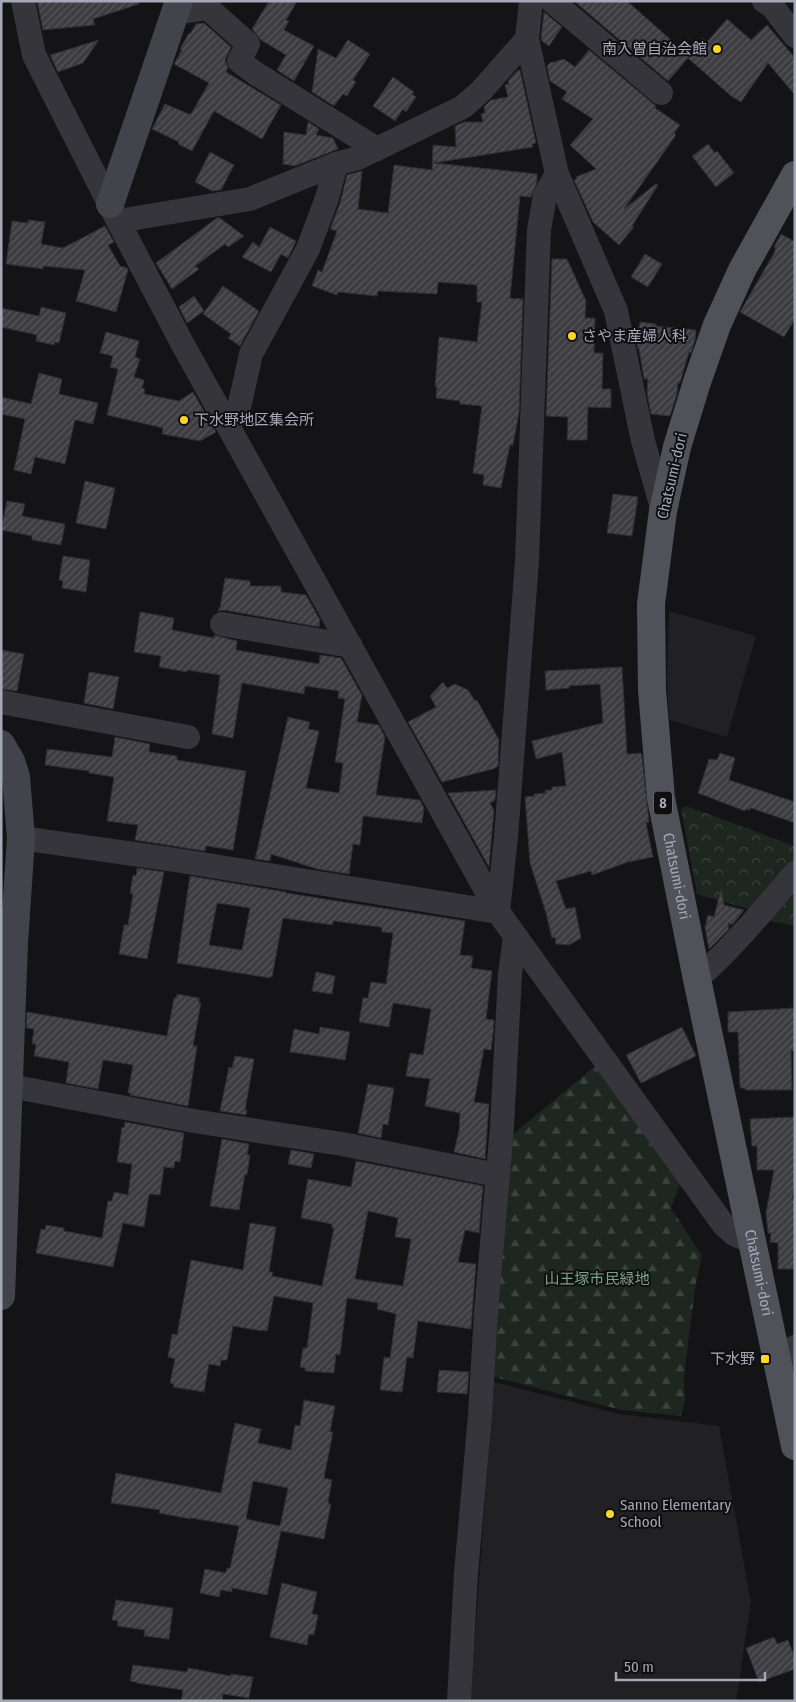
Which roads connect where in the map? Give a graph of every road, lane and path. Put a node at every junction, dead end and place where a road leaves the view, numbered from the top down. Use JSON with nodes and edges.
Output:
{"nodes":[{"id":1,"x":23,"y":1,"type":"edge"},
{"id":2,"x":531,"y":1,"type":"edge"},
{"id":3,"x":552,"y":1,"type":"edge"},
{"id":4,"x":764,"y":1,"type":"edge"},
{"id":5,"x":177,"y":7,"type":"edge"},
{"id":6,"x":795,"y":36,"type":"edge"},
{"id":7,"x":527,"y":39,"type":"junction"},
{"id":8,"x":661,"y":93,"type":"dead end"},
{"id":9,"x":377,"y":149,"type":"junction"},
{"id":10,"x":336,"y":164,"type":"junction"},
{"id":11,"x":557,"y":174,"type":"junction"},
{"id":12,"x":795,"y":175,"type":"edge"},
{"id":13,"x":114,"y":212,"type":"junction"},
{"id":14,"x":228,"y":425,"type":"junction"},
{"id":15,"x":663,"y":511,"type":"junction"},
{"id":16,"x":222,"y":624,"type":"dead end"},
{"id":17,"x":351,"y":646,"type":"junction"},
{"id":18,"x":1,"y":702,"type":"edge"},
{"id":19,"x":188,"y":737,"type":"dead end"},
{"id":20,"x":1,"y":744,"type":"edge"},
{"id":21,"x":14,"y":824,"type":"edge"},
{"id":22,"x":795,"y":873,"type":"edge"},
{"id":23,"x":498,"y":912,"type":"junction"},
{"id":24,"x":515,"y":937,"type":"junction"},
{"id":25,"x":697,"y":979,"type":"junction"},
{"id":26,"x":10,"y":1086,"type":"junction"},
{"id":27,"x":497,"y":1175,"type":"junction"},
{"id":28,"x":752,"y":1242,"type":"junction"},
{"id":29,"x":1,"y":1296,"type":"edge"},
{"id":30,"x":795,"y":1347,"type":"edge"},
{"id":31,"x":778,"y":1368,"type":"junction"},
{"id":32,"x":795,"y":1446,"type":"edge"},
{"id":33,"x":459,"y":1701,"type":"edge"}],
"edges":[{"from":1,"to":13,"type":"street"},
{"from":2,"to":7,"type":"street"},
{"from":3,"to":8,"type":"street"},
{"from":4,"to":6,"type":"street"},
{"from":5,"to":9,"type":"street"},
{"from":5,"to":13,"type":"street"},
{"from":7,"to":9,"type":"street"},
{"from":7,"to":11,"type":"street"},
{"from":9,"to":10,"type":"street"},
{"from":10,"to":13,"type":"street"},
{"from":10,"to":14,"type":"street"},
{"from":11,"to":15,"type":"street"},
{"from":11,"to":23,"type":"street"},
{"from":12,"to":15,"type":"main road","name":"Chatsumi-dori","number":"8"},
{"from":13,"to":14,"type":"street"},
{"from":14,"to":17,"type":"street"},
{"from":15,"to":25,"type":"main road","name":"Chatsumi-dori","number":"8"},
{"from":16,"to":17,"type":"street"},
{"from":17,"to":23,"type":"street"},
{"from":18,"to":19,"type":"street"},
{"from":20,"to":21,"type":"street"},
{"from":21,"to":23,"type":"street"},
{"from":21,"to":26,"type":"street"},
{"from":22,"to":25,"type":"street"},
{"from":23,"to":24,"type":"street"},
{"from":24,"to":27,"type":"street"},
{"from":24,"to":28,"type":"street"},
{"from":25,"to":28,"type":"main road","name":"Chatsumi-dori","number":"8"},
{"from":26,"to":27,"type":"street"},
{"from":26,"to":29,"type":"street"},
{"from":27,"to":33,"type":"street"},
{"from":28,"to":31,"type":"main road","name":"Chatsumi-dori","number":"8"},
{"from":30,"to":31,"type":"street"},
{"from":31,"to":32,"type":"main road","name":"Chatsumi-dori","number":"8"}]}
